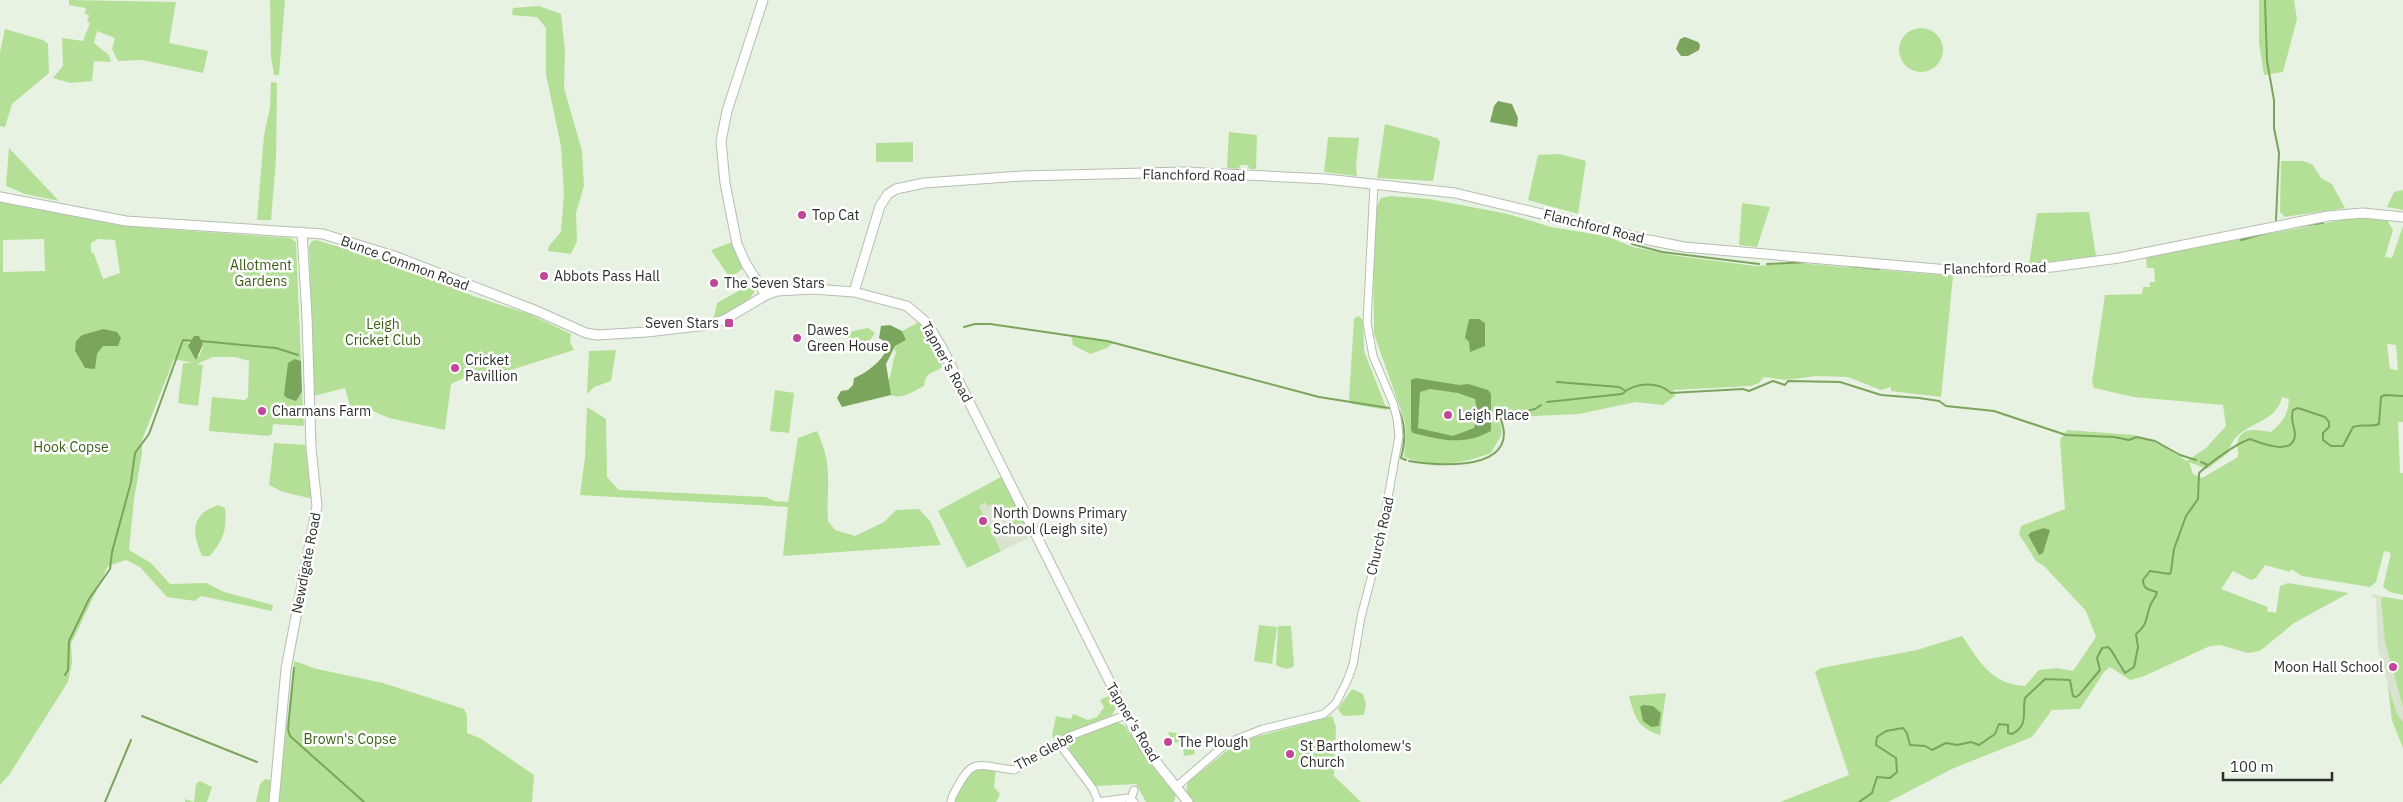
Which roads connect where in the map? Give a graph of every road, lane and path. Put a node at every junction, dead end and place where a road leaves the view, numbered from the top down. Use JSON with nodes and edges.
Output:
{"nodes":[{"id":1,"x":763,"y":0,"type":"edge"},
{"id":2,"x":1374,"y":185,"type":"junction"},
{"id":3,"x":0,"y":197,"type":"edge"},
{"id":4,"x":2403,"y":217,"type":"edge"},
{"id":5,"x":302,"y":232,"type":"junction"},
{"id":6,"x":854,"y":292,"type":"junction"},
{"id":7,"x":766,"y":295,"type":"junction"},
{"id":8,"x":1126,"y":715,"type":"junction"},
{"id":9,"x":1058,"y":742,"type":"junction"},
{"id":10,"x":1176,"y":787,"type":"junction"},
{"id":11,"x":1134,"y":790,"type":"dead end"},
{"id":12,"x":1133,"y":800,"type":"edge"},
{"id":13,"x":1183,"y":800,"type":"edge"},
{"id":14,"x":1097,"y":801,"type":"edge"},
{"id":15,"x":274,"y":802,"type":"edge"},
{"id":16,"x":951,"y":802,"type":"edge"}],
"edges":[{"from":1,"to":7,"type":"street"},
{"from":2,"to":4,"type":"street","name":"Flanchford Road"},
{"from":2,"to":6,"type":"street","name":"Flanchford Road"},
{"from":2,"to":10,"type":"street","name":"Church Road"},
{"from":3,"to":5,"type":"street","name":"Bunce Common Road"},
{"from":5,"to":7,"type":"street","name":"Bunce Common Road"},
{"from":5,"to":15,"type":"street","name":"Newdigate Road"},
{"from":6,"to":7,"type":"street","name":"Tapner's Road"},
{"from":6,"to":8,"type":"street","name":"Tapner's Road"},
{"from":8,"to":9,"type":"street","name":"The Glebe"},
{"from":8,"to":10,"type":"street","name":"Tapner's Road"},
{"from":9,"to":14,"type":"street"},
{"from":9,"to":16,"type":"street","name":"The Glebe"},
{"from":10,"to":13,"type":"street","name":"Tapner's Road"},
{"from":11,"to":12,"type":"street"},
{"from":12,"to":14,"type":"street"}]}
